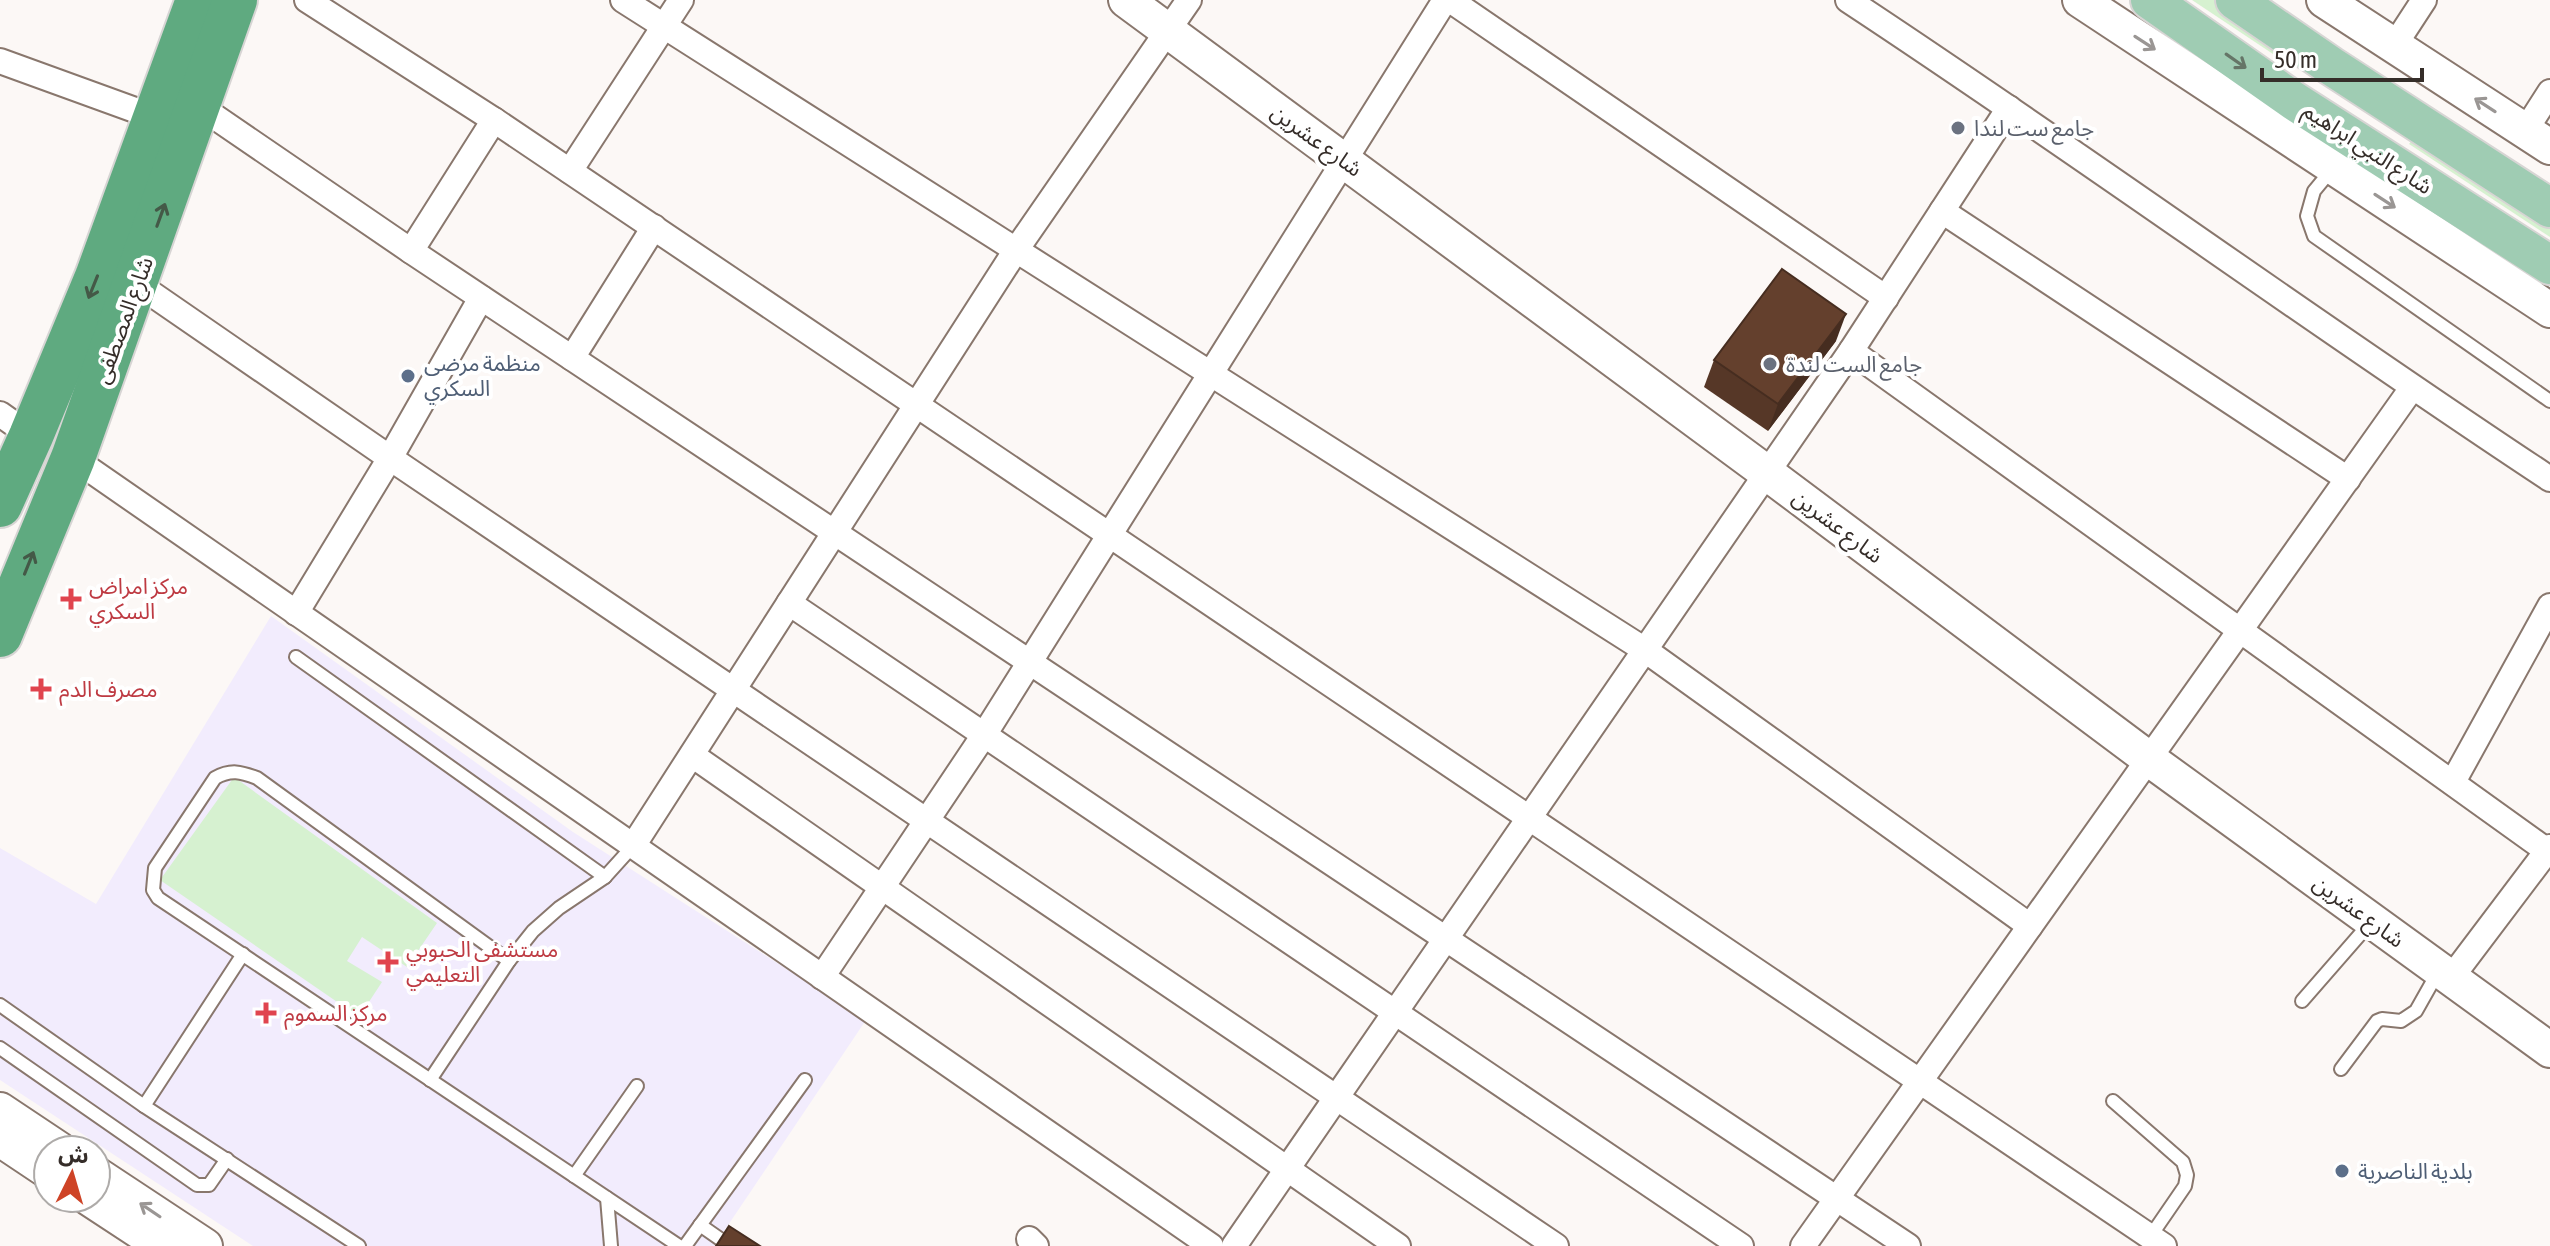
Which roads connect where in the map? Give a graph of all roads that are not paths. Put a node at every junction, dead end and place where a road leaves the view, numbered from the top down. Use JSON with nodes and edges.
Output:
{"nodes":[{"id":1,"x":235,"y":0,"type":"edge"},
{"id":2,"x":307,"y":0,"type":"edge"},
{"id":3,"x":623,"y":0,"type":"edge"},
{"id":4,"x":681,"y":0,"type":"edge"},
{"id":5,"x":1126,"y":0,"type":"edge"},
{"id":6,"x":1189,"y":0,"type":"edge"},
{"id":7,"x":1448,"y":0,"type":"edge"},
{"id":8,"x":1848,"y":0,"type":"edge"},
{"id":9,"x":2080,"y":0,"type":"edge"},
{"id":10,"x":2150,"y":0,"type":"edge"},
{"id":11,"x":2235,"y":0,"type":"edge"},
{"id":12,"x":2324,"y":0,"type":"edge"},
{"id":13,"x":2424,"y":0,"type":"edge"},
{"id":14,"x":193,"y":10,"type":"edge"},
{"id":15,"x":664,"y":26,"type":"junction"},
{"id":16,"x":1168,"y":31,"type":"junction"},
{"id":17,"x":2394,"y":46,"type":"junction"},
{"id":18,"x":0,"y":61,"type":"edge"},
{"id":19,"x":2331,"y":66,"type":"junction"},
{"id":20,"x":2550,"y":92,"type":"edge"},
{"id":21,"x":2294,"y":101,"type":"junction"},
{"id":22,"x":199,"y":106,"type":"junction"},
{"id":23,"x":2009,"y":108,"type":"junction"},
{"id":24,"x":157,"y":118,"type":"junction"},
{"id":25,"x":494,"y":120,"type":"junction"},
{"id":26,"x":2537,"y":139,"type":"edge"},
{"id":27,"x":1343,"y":160,"type":"junction"},
{"id":28,"x":2334,"y":167,"type":"junction"},
{"id":29,"x":570,"y":171,"type":"junction"},
{"id":30,"x":2550,"y":187,"type":"edge"},
{"id":31,"x":2550,"y":208,"type":"edge"},
{"id":32,"x":1942,"y":211,"type":"junction"},
{"id":33,"x":654,"y":227,"type":"junction"},
{"id":34,"x":1016,"y":250,"type":"junction"},
{"id":35,"x":411,"y":251,"type":"junction"},
{"id":36,"x":2550,"y":265,"type":"edge"},
{"id":37,"x":136,"y":283,"type":"junction"},
{"id":38,"x":2550,"y":284,"type":"edge"},
{"id":39,"x":481,"y":298,"type":"junction"},
{"id":40,"x":1886,"y":298,"type":"junction"},
{"id":41,"x":2550,"y":310,"type":"edge"},
{"id":42,"x":1851,"y":351,"type":"junction"},
{"id":43,"x":572,"y":358,"type":"junction"},
{"id":44,"x":1212,"y":374,"type":"junction"},
{"id":45,"x":2412,"y":388,"type":"junction"},
{"id":46,"x":2550,"y":401,"type":"edge"},
{"id":47,"x":916,"y":404,"type":"junction"},
{"id":48,"x":16,"y":425,"type":"edge"},
{"id":49,"x":73,"y":458,"type":"junction"},
{"id":50,"x":390,"y":458,"type":"junction"},
{"id":51,"x":1767,"y":473,"type":"junction"},
{"id":52,"x":2348,"y":479,"type":"junction"},
{"id":53,"x":2550,"y":479,"type":"edge"},
{"id":54,"x":0,"y":505,"type":"edge"},
{"id":55,"x":834,"y":532,"type":"junction"},
{"id":56,"x":1108,"y":534,"type":"junction"},
{"id":57,"x":789,"y":603,"type":"junction"},
{"id":58,"x":2550,"y":606,"type":"edge"},
{"id":59,"x":296,"y":613,"type":"junction"},
{"id":60,"x":2240,"y":631,"type":"junction"},
{"id":61,"x":0,"y":635,"type":"edge"},
{"id":62,"x":1645,"y":650,"type":"junction"},
{"id":63,"x":296,"y":657,"type":"dead end"},
{"id":64,"x":1030,"y":662,"type":"junction"},
{"id":65,"x":734,"y":690,"type":"junction"},
{"id":66,"x":984,"y":735,"type":"junction"},
{"id":67,"x":692,"y":755,"type":"junction"},
{"id":68,"x":2149,"y":759,"type":"junction"},
{"id":69,"x":2453,"y":782,"type":"junction"},
{"id":70,"x":1529,"y":818,"type":"junction"},
{"id":71,"x":928,"y":821,"type":"junction"},
{"id":72,"x":633,"y":846,"type":"junction"},
{"id":73,"x":2549,"y":850,"type":"edge"},
{"id":74,"x":605,"y":877,"type":"junction"},
{"id":75,"x":883,"y":888,"type":"junction"},
{"id":76,"x":2372,"y":920,"type":"junction"},
{"id":77,"x":2030,"y":926,"type":"junction"},
{"id":78,"x":1446,"y":939,"type":"junction"},
{"id":79,"x":243,"y":954,"type":"junction"},
{"id":80,"x":509,"y":961,"type":"junction"},
{"id":81,"x":2446,"y":973,"type":"junction"},
{"id":82,"x":822,"y":977,"type":"junction"},
{"id":83,"x":2302,"y":1001,"type":"dead end"},
{"id":84,"x":0,"y":1005,"type":"edge"},
{"id":85,"x":1396,"y":1013,"type":"junction"},
{"id":86,"x":0,"y":1048,"type":"edge"},
{"id":87,"x":2550,"y":1050,"type":"edge"},
{"id":88,"x":2341,"y":1069,"type":"dead end"},
{"id":89,"x":430,"y":1080,"type":"junction"},
{"id":90,"x":805,"y":1080,"type":"dead end"},
{"id":91,"x":1920,"y":1081,"type":"junction"},
{"id":92,"x":637,"y":1086,"type":"dead end"},
{"id":93,"x":1336,"y":1097,"type":"junction"},
{"id":94,"x":2113,"y":1101,"type":"dead end"},
{"id":95,"x":144,"y":1106,"type":"junction"},
{"id":96,"x":0,"y":1110,"type":"edge"},
{"id":97,"x":36,"y":1134,"type":"edge"},
{"id":98,"x":0,"y":1139,"type":"edge"},
{"id":99,"x":227,"y":1159,"type":"junction"},
{"id":100,"x":32,"y":1160,"type":"edge"},
{"id":101,"x":1287,"y":1169,"type":"junction"},
{"id":102,"x":574,"y":1176,"type":"junction"},
{"id":103,"x":112,"y":1185,"type":"edge"},
{"id":104,"x":607,"y":1198,"type":"junction"},
{"id":105,"x":1837,"y":1198,"type":"junction"},
{"id":106,"x":112,"y":1213,"type":"edge"},
{"id":107,"x":700,"y":1225,"type":"junction"},
{"id":108,"x":2158,"y":1243,"type":"edge"},
{"id":109,"x":162,"y":1246,"type":"edge"},
{"id":110,"x":205,"y":1246,"type":"edge"},
{"id":111,"x":359,"y":1246,"type":"edge"},
{"id":112,"x":611,"y":1246,"type":"edge"},
{"id":113,"x":682,"y":1246,"type":"edge"},
{"id":114,"x":730,"y":1246,"type":"edge"},
{"id":115,"x":1211,"y":1246,"type":"edge"},
{"id":116,"x":1234,"y":1246,"type":"edge"},
{"id":117,"x":1398,"y":1246,"type":"edge"},
{"id":118,"x":1556,"y":1246,"type":"edge"},
{"id":119,"x":1741,"y":1246,"type":"edge"},
{"id":120,"x":1803,"y":1246,"type":"edge"},
{"id":121,"x":1908,"y":1246,"type":"edge"}],
"edges":[{"from":1,"to":22,"type":"highway","name":"شارع المصطفى"},
{"from":2,"to":25,"type":"street"},
{"from":3,"to":15,"type":"street"},
{"from":4,"to":15,"type":"street"},
{"from":5,"to":16,"type":"street","name":"شارع عشرين"},
{"from":6,"to":16,"type":"street"},
{"from":7,"to":27,"type":"street"},
{"from":7,"to":40,"type":"street"},
{"from":8,"to":23,"type":"street"},
{"from":9,"to":28,"type":"street","one_way":true},
{"from":10,"to":21,"type":"main road","name":"شارع النبي ابراهيم","one_way":true},
{"from":11,"to":19,"type":"main road"},
{"from":12,"to":17,"type":"street"},
{"from":13,"to":17,"type":"street"},
{"from":14,"to":24,"type":"highway","name":"شارع المصطفى"},
{"from":15,"to":29,"type":"street"},
{"from":15,"to":34,"type":"street"},
{"from":16,"to":27,"type":"street","name":"شارع عشرين"},
{"from":16,"to":34,"type":"street"},
{"from":26,"to":17,"type":"street","one_way":true},
{"from":18,"to":24,"type":"street"},
{"from":19,"to":30,"type":"main road"},
{"from":19,"to":31,"type":"main road"},
{"from":20,"to":26,"type":"street"},
{"from":21,"to":36,"type":"main road","name":"شارع النبي ابراهيم"},
{"from":21,"to":38,"type":"main road"},
{"from":22,"to":35,"type":"street"},
{"from":37,"to":22,"type":"highway","name":"شارع المصطفى","one_way":true},
{"from":23,"to":32,"type":"street"},
{"from":23,"to":45,"type":"street"},
{"from":24,"to":48,"type":"highway","name":"شارع المصطفى","one_way":true},
{"from":25,"to":29,"type":"street"},
{"from":25,"to":35,"type":"street"},
{"from":27,"to":44,"type":"street"},
{"from":27,"to":51,"type":"street","name":"شارع عشرين"},
{"from":28,"to":41,"type":"street","one_way":true},
{"from":28,"to":46,"type":"lane"},
{"from":29,"to":33,"type":"street"},
{"from":32,"to":40,"type":"street"},
{"from":32,"to":52,"type":"street"},
{"from":33,"to":43,"type":"street"},
{"from":33,"to":47,"type":"street"},
{"from":34,"to":44,"type":"street"},
{"from":34,"to":47,"type":"street"},
{"from":35,"to":39,"type":"street"},
{"from":37,"to":49,"type":"highway","name":"شارع المصطفى"},
{"from":37,"to":50,"type":"street"},
{"from":39,"to":43,"type":"street"},
{"from":39,"to":50,"type":"street"},
{"from":40,"to":42,"type":"street"},
{"from":42,"to":51,"type":"street"},
{"from":42,"to":60,"type":"street"},
{"from":43,"to":55,"type":"street"},
{"from":44,"to":56,"type":"street"},
{"from":44,"to":62,"type":"street"},
{"from":45,"to":52,"type":"street"},
{"from":45,"to":53,"type":"street"},
{"from":47,"to":55,"type":"street"},
{"from":47,"to":56,"type":"street"},
{"from":48,"to":54,"type":"highway","name":"شارع المصطفى"},
{"from":49,"to":59,"type":"street"},
{"from":61,"to":49,"type":"highway","name":"شارع المصطفى","one_way":true},
{"from":50,"to":59,"type":"street"},
{"from":50,"to":65,"type":"street"},
{"from":51,"to":62,"type":"street"},
{"from":51,"to":68,"type":"street","name":"شارع عشرين"},
{"from":52,"to":60,"type":"street"},
{"from":55,"to":57,"type":"street"},
{"from":55,"to":64,"type":"street"},
{"from":56,"to":64,"type":"street"},
{"from":56,"to":70,"type":"street"},
{"from":57,"to":65,"type":"street"},
{"from":57,"to":66,"type":"street"},
{"from":58,"to":69,"type":"street"},
{"from":59,"to":72,"type":"street"},
{"from":60,"to":68,"type":"street"},
{"from":60,"to":69,"type":"street"},
{"from":62,"to":70,"type":"street"},
{"from":62,"to":77,"type":"street"},
{"from":63,"to":74,"type":"lane"},
{"from":64,"to":66,"type":"street"},
{"from":64,"to":78,"type":"street"},
{"from":65,"to":67,"type":"street"},
{"from":65,"to":71,"type":"street"},
{"from":66,"to":71,"type":"street"},
{"from":66,"to":85,"type":"street"},
{"from":67,"to":72,"type":"street"},
{"from":67,"to":75,"type":"street"},
{"from":68,"to":76,"type":"street","name":"شارع عشرين"},
{"from":68,"to":77,"type":"street"},
{"from":69,"to":73,"type":"street"},
{"from":70,"to":78,"type":"street"},
{"from":70,"to":91,"type":"street"},
{"from":71,"to":75,"type":"street"},
{"from":71,"to":93,"type":"street"},
{"from":72,"to":74,"type":"lane"},
{"from":72,"to":82,"type":"street"},
{"from":73,"to":81,"type":"street"},
{"from":74,"to":80,"type":"lane"},
{"from":75,"to":82,"type":"street"},
{"from":75,"to":101,"type":"street"},
{"from":76,"to":81,"type":"street","name":"شارع عشرين"},
{"from":76,"to":83,"type":"lane"},
{"from":77,"to":91,"type":"street"},
{"from":78,"to":85,"type":"street"},
{"from":78,"to":105,"type":"street"},
{"from":79,"to":80,"type":"lane"},
{"from":79,"to":89,"type":"lane"},
{"from":79,"to":95,"type":"lane"},
{"from":80,"to":89,"type":"lane"},
{"from":81,"to":87,"type":"street","name":"شارع عشرين"},
{"from":81,"to":88,"type":"lane"},
{"from":82,"to":115,"type":"street"},
{"from":84,"to":95,"type":"lane"},
{"from":85,"to":93,"type":"street"},
{"from":85,"to":119,"type":"street"},
{"from":86,"to":99,"type":"lane"},
{"from":89,"to":102,"type":"lane"},
{"from":90,"to":107,"type":"lane"},
{"from":91,"to":105,"type":"street"},
{"from":91,"to":108,"type":"street"},
{"from":92,"to":102,"type":"lane"},
{"from":93,"to":101,"type":"street"},
{"from":93,"to":118,"type":"street"},
{"from":94,"to":108,"type":"lane"},
{"from":95,"to":99,"type":"lane"},
{"from":96,"to":97,"type":"street"},
{"from":98,"to":100,"type":"street"},
{"from":99,"to":111,"type":"lane"},
{"from":101,"to":116,"type":"street"},
{"from":101,"to":117,"type":"street"},
{"from":102,"to":104,"type":"lane"},
{"from":110,"to":103,"type":"street","one_way":true},
{"from":104,"to":112,"type":"lane"},
{"from":104,"to":113,"type":"lane"},
{"from":105,"to":120,"type":"street"},
{"from":105,"to":121,"type":"street"},
{"from":106,"to":109,"type":"street"},
{"from":107,"to":113,"type":"lane"},
{"from":107,"to":114,"type":"lane"}]}
